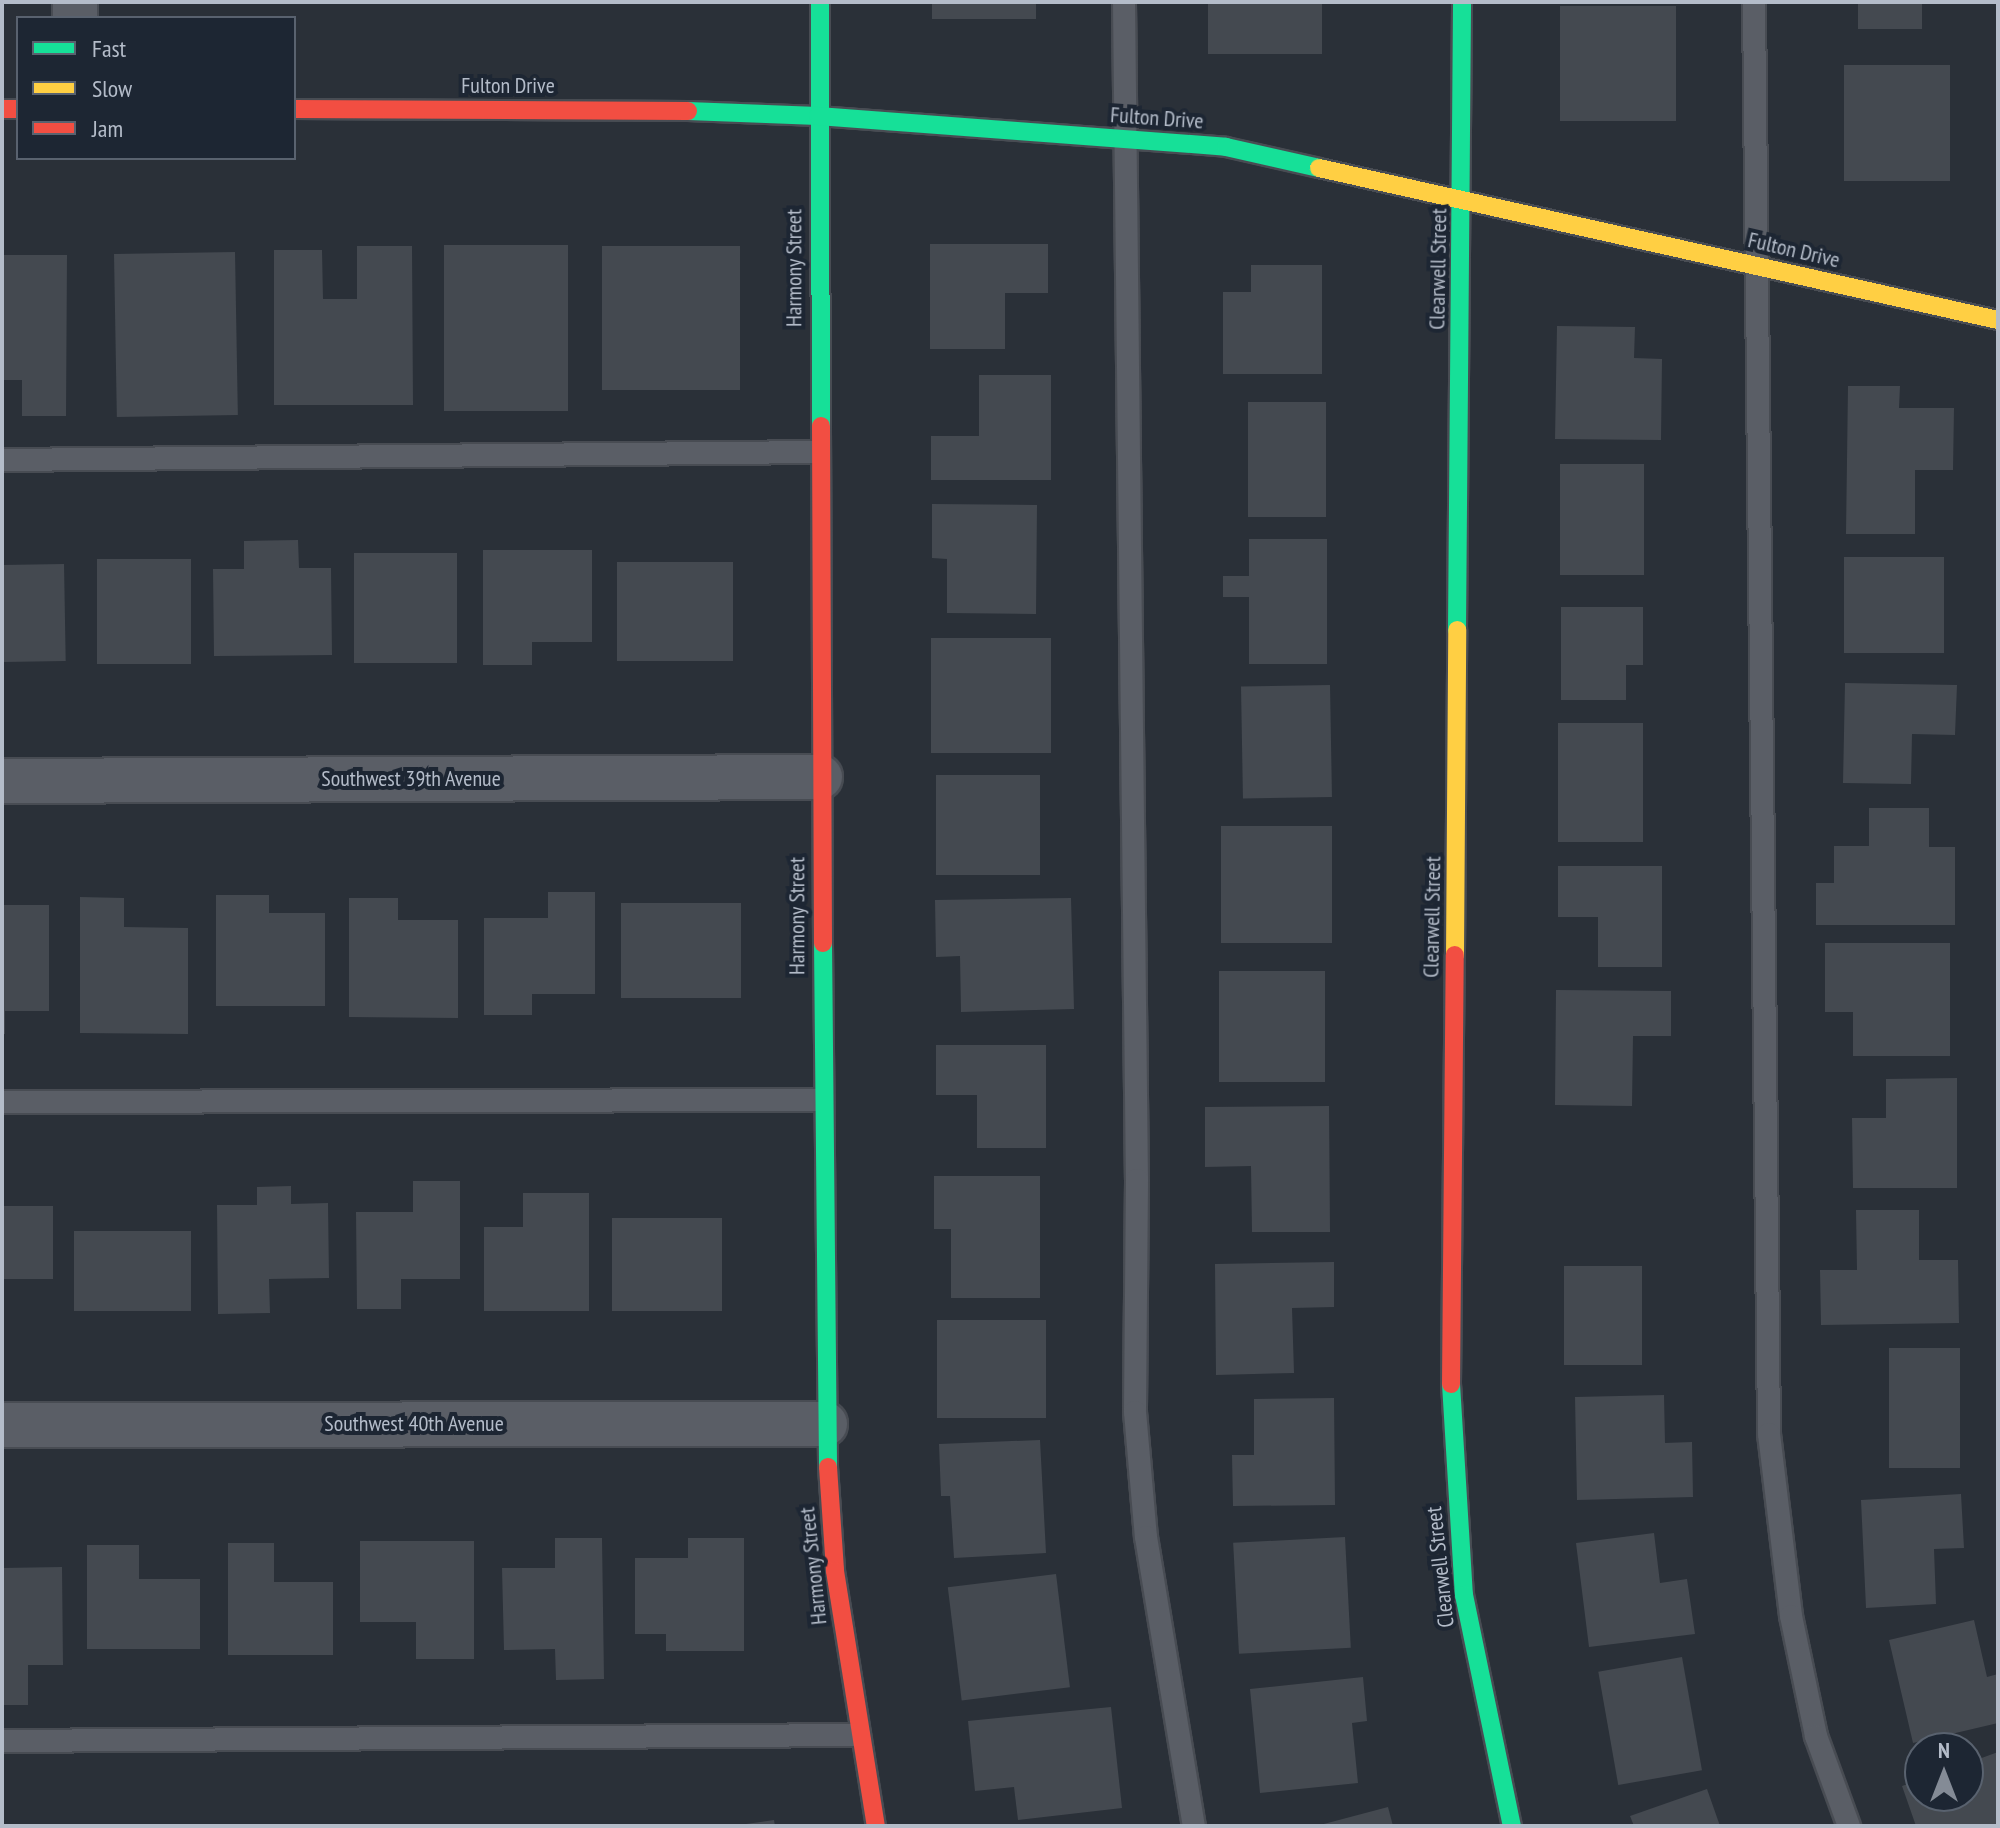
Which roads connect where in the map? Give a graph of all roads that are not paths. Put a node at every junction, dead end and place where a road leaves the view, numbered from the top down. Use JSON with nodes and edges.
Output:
{"nodes":[{"id":1,"x":820,"y":2,"type":"edge"},
{"id":2,"x":1124,"y":2,"type":"edge"},
{"id":3,"x":1462,"y":2,"type":"edge"},
{"id":4,"x":1754,"y":2,"type":"edge"},
{"id":5,"x":296,"y":109,"type":"edge"},
{"id":6,"x":818,"y":116,"type":"junction"},
{"id":7,"x":1126,"y":140,"type":"junction"},
{"id":8,"x":1463,"y":201,"type":"junction"},
{"id":9,"x":1755,"y":266,"type":"junction"},
{"id":10,"x":1998,"y":320,"type":"edge"},
{"id":11,"x":819,"y":452,"type":"junction"},
{"id":12,"x":2,"y":460,"type":"edge"},
{"id":13,"x":820,"y":777,"type":"junction"},
{"id":14,"x":2,"y":781,"type":"edge"},
{"id":15,"x":822,"y":1100,"type":"junction"},
{"id":16,"x":2,"y":1102,"type":"edge"},
{"id":17,"x":825,"y":1424,"type":"junction"},
{"id":18,"x":2,"y":1425,"type":"edge"},
{"id":19,"x":859,"y":1735,"type":"junction"},
{"id":20,"x":2,"y":1741,"type":"edge"},
{"id":21,"x":876,"y":1826,"type":"edge"},
{"id":22,"x":1194,"y":1826,"type":"edge"},
{"id":23,"x":1512,"y":1826,"type":"edge"},
{"id":24,"x":1849,"y":1826,"type":"edge"}],
"edges":[{"from":1,"to":6,"type":"street","name":"Harmony Street"},
{"from":2,"to":7,"type":"lane"},
{"from":3,"to":8,"type":"street","name":"Clearwell Street"},
{"from":4,"to":9,"type":"lane"},
{"from":5,"to":6,"type":"street","name":"Fulton Drive"},
{"from":6,"to":7,"type":"street","name":"Fulton Drive"},
{"from":6,"to":11,"type":"street","name":"Harmony Street"},
{"from":7,"to":8,"type":"street","name":"Fulton Drive"},
{"from":7,"to":22,"type":"lane"},
{"from":8,"to":9,"type":"street","name":"Fulton Drive"},
{"from":8,"to":23,"type":"street","name":"Clearwell Street"},
{"from":9,"to":10,"type":"street","name":"Fulton Drive"},
{"from":9,"to":24,"type":"lane"},
{"from":11,"to":12,"type":"lane"},
{"from":11,"to":13,"type":"street","name":"Harmony Street"},
{"from":13,"to":14,"type":"street","name":"Southwest 39th Avenue"},
{"from":13,"to":15,"type":"street","name":"Harmony Street"},
{"from":15,"to":16,"type":"lane"},
{"from":15,"to":17,"type":"street","name":"Harmony Street"},
{"from":17,"to":18,"type":"street","name":"Southwest 40th Avenue"},
{"from":17,"to":19,"type":"street","name":"Harmony Street"},
{"from":19,"to":20,"type":"lane"},
{"from":19,"to":21,"type":"street","name":"Harmony Street"}]}
